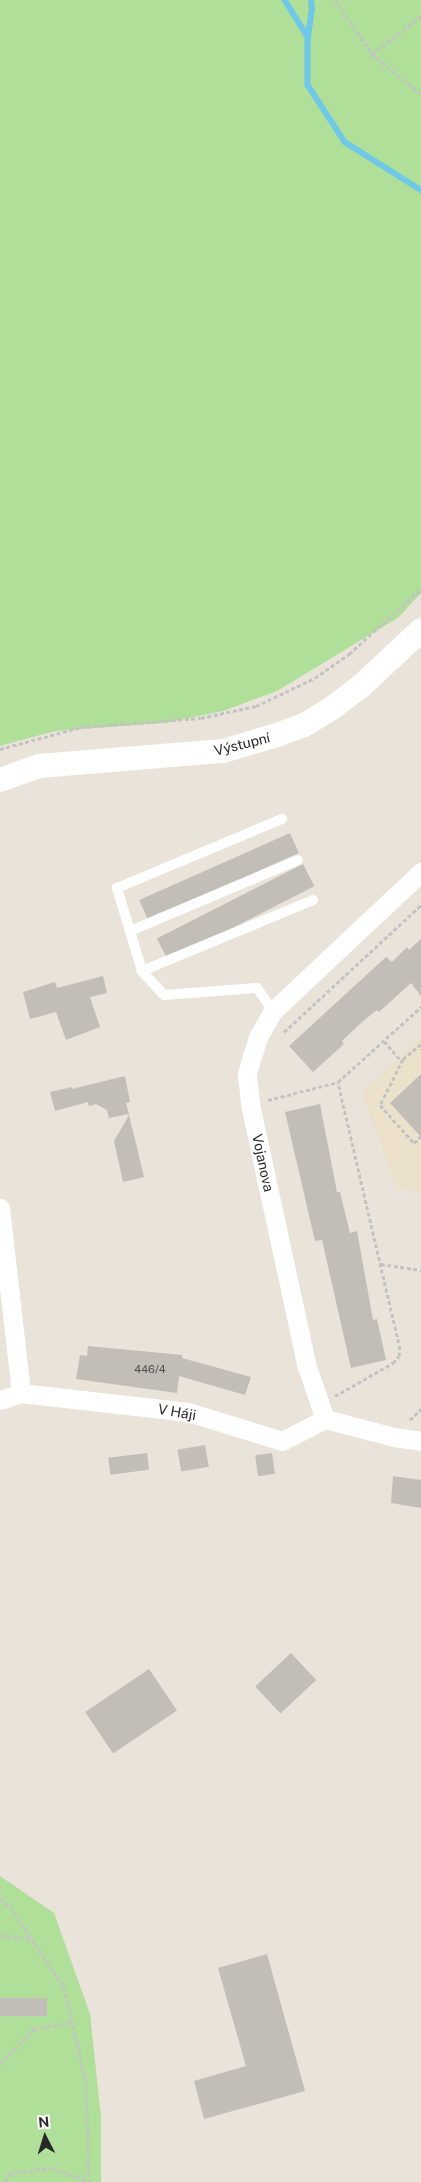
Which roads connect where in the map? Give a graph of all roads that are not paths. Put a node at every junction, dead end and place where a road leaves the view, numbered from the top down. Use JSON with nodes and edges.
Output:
{"nodes":[{"id":1,"x":421,"y":630,"type":"edge"},
{"id":2,"x":0,"y":780,"type":"edge"},
{"id":3,"x":282,"y":819,"type":"dead end"},
{"id":4,"x":298,"y":860,"type":"dead end"},
{"id":5,"x":421,"y":872,"type":"edge"},
{"id":6,"x":313,"y":900,"type":"dead end"},
{"id":7,"x":130,"y":931,"type":"junction"},
{"id":8,"x":142,"y":971,"type":"junction"},
{"id":9,"x":273,"y":1011,"type":"junction"},
{"id":10,"x":0,"y":1208,"type":"edge"},
{"id":11,"x":21,"y":1393,"type":"junction"},
{"id":12,"x":0,"y":1400,"type":"edge"},
{"id":13,"x":323,"y":1411,"type":"junction"},
{"id":14,"x":421,"y":1441,"type":"edge"}],
"edges":[{"from":1,"to":2,"type":"street","name":"Výstupní"},
{"from":3,"to":7,"type":"lane"},
{"from":4,"to":7,"type":"lane"},
{"from":5,"to":9,"type":"street","name":"Vojanova"},
{"from":6,"to":8,"type":"lane"},
{"from":7,"to":8,"type":"lane"},
{"from":8,"to":9,"type":"lane"},
{"from":9,"to":13,"type":"street","name":"Vojanova"},
{"from":10,"to":11,"type":"street"},
{"from":11,"to":12,"type":"street","name":"V Háji"},
{"from":11,"to":13,"type":"street","name":"V Háji"},
{"from":13,"to":14,"type":"street"}]}
